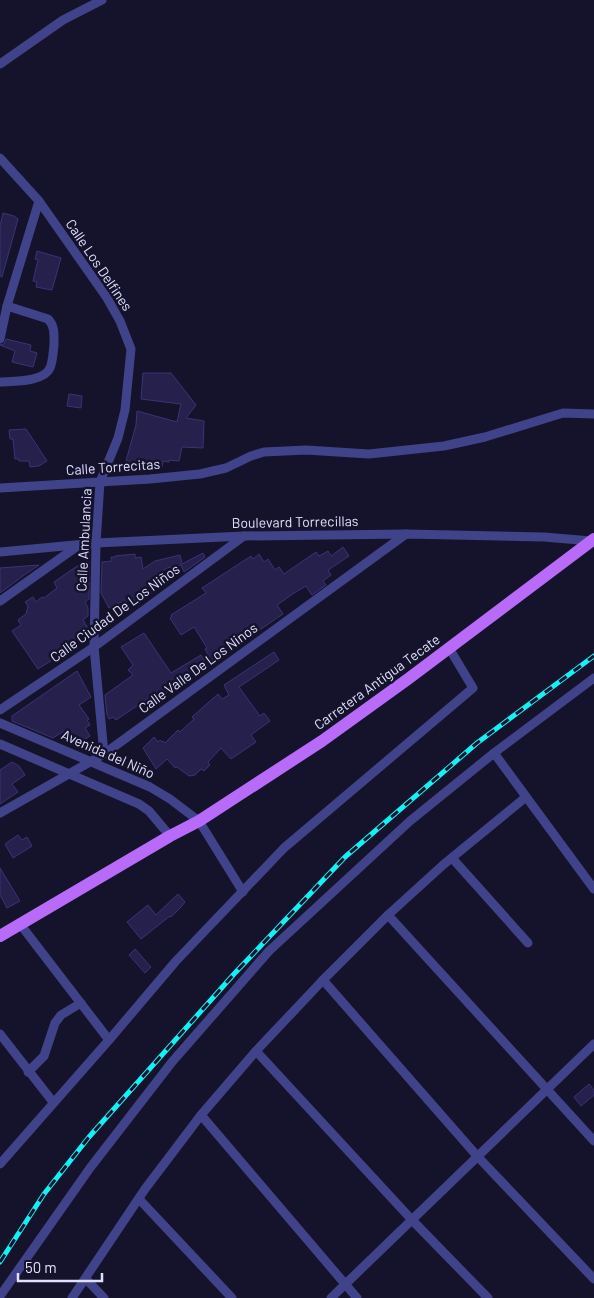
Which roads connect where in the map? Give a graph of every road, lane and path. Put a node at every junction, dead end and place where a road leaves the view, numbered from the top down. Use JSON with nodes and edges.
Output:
{"nodes":[{"id":1,"x":102,"y":0,"type":"edge"},
{"id":2,"x":0,"y":64,"type":"edge"},
{"id":3,"x":0,"y":158,"type":"edge"},
{"id":4,"x":38,"y":200,"type":"junction"},
{"id":5,"x":7,"y":306,"type":"junction"},
{"id":6,"x":0,"y":339,"type":"edge"},
{"id":7,"x":131,"y":349,"type":"joint"},
{"id":8,"x":0,"y":382,"type":"edge"},
{"id":9,"x":594,"y":414,"type":"edge"},
{"id":10,"x":100,"y":482,"type":"junction"},
{"id":11,"x":0,"y":488,"type":"edge"},
{"id":12,"x":406,"y":534,"type":"junction"},
{"id":13,"x":244,"y":536,"type":"junction"},
{"id":14,"x":593,"y":540,"type":"edge"},
{"id":15,"x":96,"y":542,"type":"junction"},
{"id":16,"x":79,"y":545,"type":"junction"},
{"id":17,"x":0,"y":552,"type":"edge"},
{"id":18,"x":0,"y":601,"type":"edge"},
{"id":19,"x":94,"y":647,"type":"junction"},
{"id":20,"x":449,"y":648,"type":"junction"},
{"id":21,"x":594,"y":678,"type":"edge"},
{"id":22,"x":0,"y":710,"type":"edge"},
{"id":23,"x":0,"y":723,"type":"edge"},
{"id":24,"x":0,"y":744,"type":"edge"},
{"id":25,"x":494,"y":753,"type":"junction"},
{"id":26,"x":104,"y":754,"type":"junction"},
{"id":27,"x":91,"y":761,"type":"junction"},
{"id":28,"x":69,"y":774,"type":"junction"},
{"id":29,"x":526,"y":797,"type":"junction"},
{"id":30,"x":0,"y":813,"type":"edge"},
{"id":31,"x":199,"y":821,"type":"junction"},
{"id":32,"x":170,"y":836,"type":"junction"},
{"id":33,"x":452,"y":858,"type":"junction"},
{"id":34,"x":594,"y":889,"type":"edge"},
{"id":35,"x":242,"y":892,"type":"junction"},
{"id":36,"x":388,"y":915,"type":"junction"},
{"id":37,"x":20,"y":924,"type":"junction"},
{"id":38,"x":0,"y":936,"type":"edge"},
{"id":39,"x":528,"y":943,"type":"dead end"},
{"id":40,"x":322,"y":980,"type":"junction"},
{"id":41,"x":81,"y":1004,"type":"junction"},
{"id":42,"x":0,"y":1034,"type":"edge"},
{"id":43,"x":109,"y":1040,"type":"junction"},
{"id":44,"x":594,"y":1044,"type":"edge"},
{"id":45,"x":256,"y":1051,"type":"junction"},
{"id":46,"x":28,"y":1072,"type":"junction"},
{"id":47,"x":545,"y":1089,"type":"junction"},
{"id":48,"x":53,"y":1102,"type":"junction"},
{"id":49,"x":201,"y":1115,"type":"junction"},
{"id":50,"x":594,"y":1141,"type":"edge"},
{"id":51,"x":478,"y":1157,"type":"junction"},
{"id":52,"x":0,"y":1164,"type":"edge"},
{"id":53,"x":139,"y":1199,"type":"junction"},
{"id":54,"x":412,"y":1220,"type":"junction"},
{"id":55,"x":86,"y":1280,"type":"junction"},
{"id":56,"x":594,"y":1280,"type":"edge"},
{"id":57,"x":344,"y":1285,"type":"junction"},
{"id":58,"x":0,"y":1296,"type":"edge"},
{"id":59,"x":72,"y":1298,"type":"edge"},
{"id":60,"x":104,"y":1298,"type":"edge"},
{"id":61,"x":232,"y":1298,"type":"edge"},
{"id":62,"x":331,"y":1298,"type":"edge"},
{"id":63,"x":357,"y":1298,"type":"edge"},
{"id":64,"x":488,"y":1298,"type":"edge"}],
"edges":[{"from":1,"to":2,"type":"street"},
{"from":3,"to":4,"type":"street","name":"Calle Los Delfines"},
{"from":4,"to":5,"type":"street"},
{"from":4,"to":7,"type":"street","name":"Calle Los Delfines"},
{"from":5,"to":6,"type":"street"},
{"from":5,"to":8,"type":"street"},
{"from":7,"to":10,"type":"street","name":"Calle Ambulancia"},
{"from":9,"to":10,"type":"street","name":"Calle Torrecitas"},
{"from":10,"to":11,"type":"street","name":"Calle Torrecitas"},
{"from":10,"to":15,"type":"street","name":"Calle Ambulancia"},
{"from":12,"to":13,"type":"street","name":"Boulevard Torrecillas"},
{"from":12,"to":14,"type":"street","name":"Boulevard Torrecillas"},
{"from":12,"to":26,"type":"street","name":"Calle Valle De Los Ninos"},
{"from":13,"to":15,"type":"street","name":"Boulevard Torrecillas"},
{"from":13,"to":19,"type":"street","name":"Calle Ciudad De Los Niños"},
{"from":14,"to":20,"type":"main road","name":"Carretera Antigua Tecate"},
{"from":15,"to":16,"type":"street","name":"Boulevard Torrecillas"},
{"from":15,"to":19,"type":"street","name":"Calle Ambulancia"},
{"from":16,"to":17,"type":"street","name":"Boulevard Torrecillas"},
{"from":16,"to":18,"type":"street"},
{"from":19,"to":22,"type":"street","name":"Calle Ciudad De Los Niños"},
{"from":19,"to":26,"type":"street","name":"Calle Ambulancia"},
{"from":20,"to":31,"type":"main road","name":"Carretera Antigua Tecate"},
{"from":20,"to":35,"type":"street"},
{"from":21,"to":25,"type":"street"},
{"from":23,"to":27,"type":"street","name":"Avenida del Niño"},
{"from":24,"to":28,"type":"street"},
{"from":25,"to":29,"type":"street"},
{"from":25,"to":58,"type":"street"},
{"from":26,"to":27,"type":"street","name":"Calle Valle De Los Ninos"},
{"from":27,"to":28,"type":"street","name":"Calle Valle De Los Ninos"},
{"from":27,"to":31,"type":"street","name":"Avenida del Niño"},
{"from":28,"to":30,"type":"street","name":"Calle Valle De Los Ninos"},
{"from":28,"to":32,"type":"street"},
{"from":29,"to":33,"type":"street"},
{"from":29,"to":34,"type":"street"},
{"from":31,"to":32,"type":"main road","name":"Carretera Antigua Tecate"},
{"from":31,"to":35,"type":"street"},
{"from":32,"to":37,"type":"main road","name":"Carretera Antigua Tecate"},
{"from":33,"to":36,"type":"street"},
{"from":33,"to":39,"type":"street"},
{"from":35,"to":43,"type":"street"},
{"from":36,"to":40,"type":"street"},
{"from":36,"to":47,"type":"street"},
{"from":37,"to":38,"type":"main road","name":"Carretera Antigua Tecate"},
{"from":37,"to":41,"type":"street"},
{"from":40,"to":45,"type":"street"},
{"from":40,"to":51,"type":"street"},
{"from":41,"to":43,"type":"street"},
{"from":41,"to":46,"type":"street"},
{"from":42,"to":46,"type":"street"},
{"from":43,"to":48,"type":"street"},
{"from":44,"to":47,"type":"street"},
{"from":45,"to":49,"type":"street"},
{"from":45,"to":54,"type":"street"},
{"from":46,"to":48,"type":"street"},
{"from":47,"to":50,"type":"street"},
{"from":47,"to":51,"type":"street"},
{"from":48,"to":52,"type":"street"},
{"from":49,"to":53,"type":"street"},
{"from":49,"to":57,"type":"street"},
{"from":51,"to":54,"type":"street"},
{"from":51,"to":56,"type":"street"},
{"from":53,"to":55,"type":"street"},
{"from":53,"to":61,"type":"street"},
{"from":54,"to":57,"type":"street"},
{"from":54,"to":64,"type":"street"},
{"from":55,"to":59,"type":"street"},
{"from":55,"to":60,"type":"street"},
{"from":57,"to":62,"type":"street"},
{"from":57,"to":63,"type":"street"}]}
